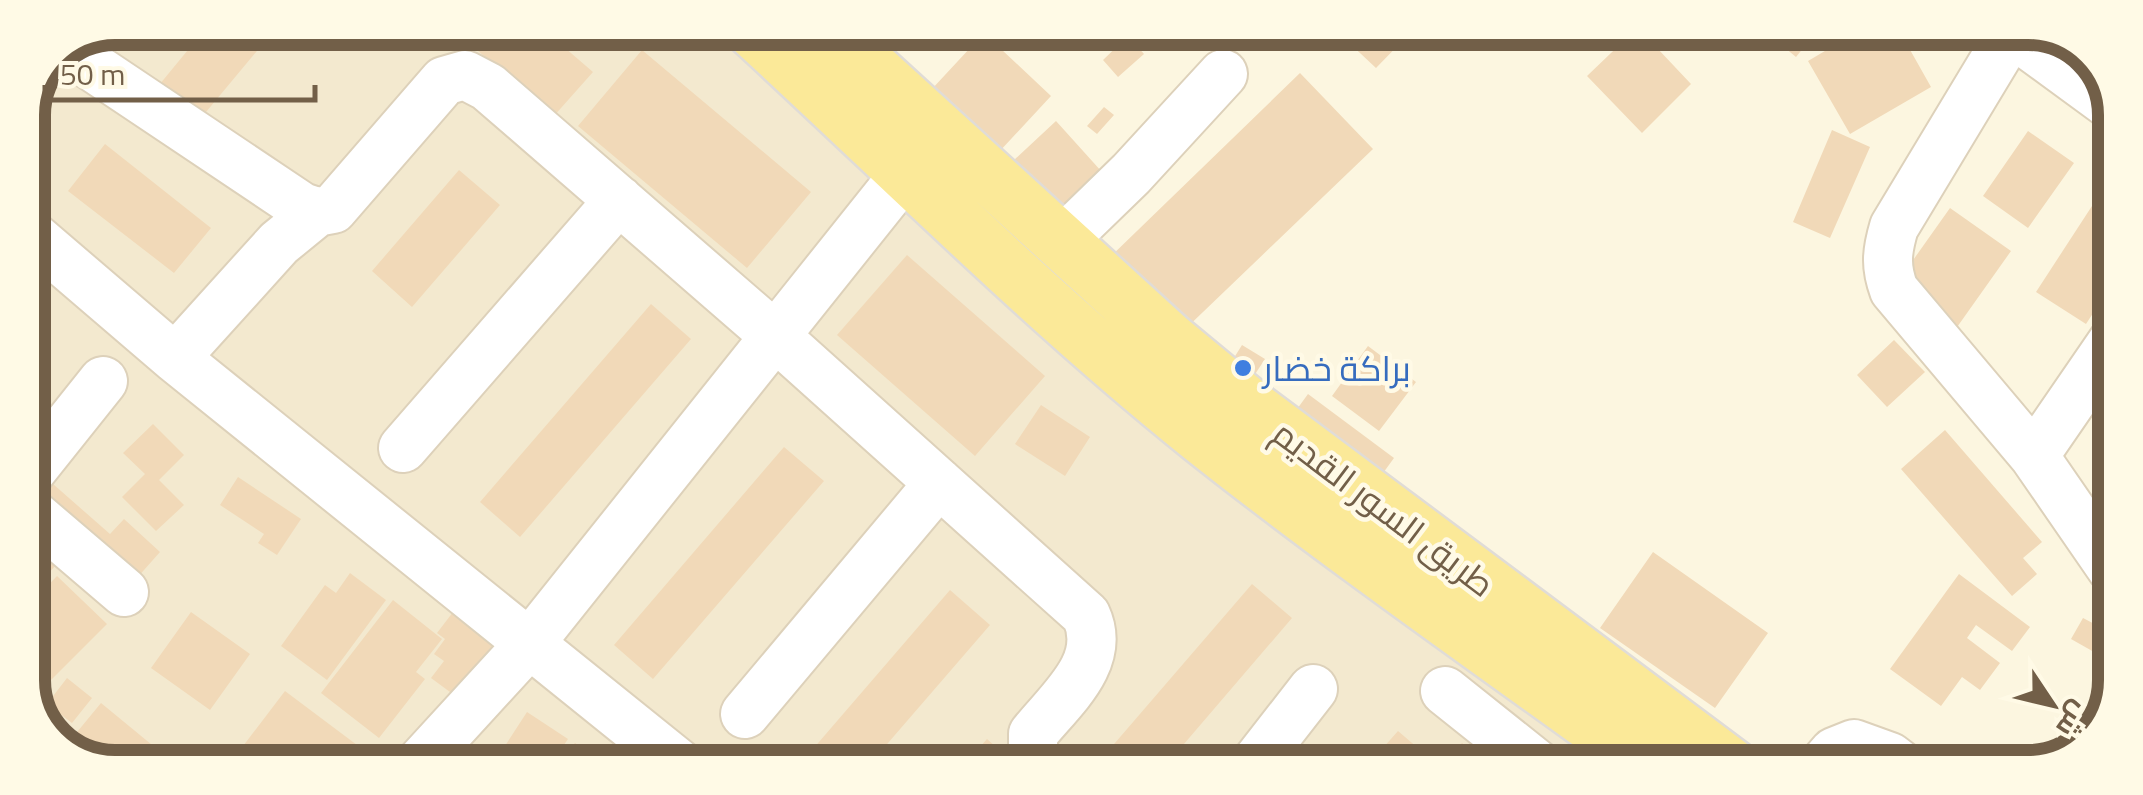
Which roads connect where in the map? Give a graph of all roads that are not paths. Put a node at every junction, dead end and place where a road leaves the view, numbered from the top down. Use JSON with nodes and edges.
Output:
{"nodes":[{"id":1,"x":769,"y":45,"type":"edge"},
{"id":2,"x":846,"y":45,"type":"edge"},
{"id":3,"x":2003,"y":45,"type":"edge"},
{"id":4,"x":2029,"y":45,"type":"edge"},
{"id":5,"x":78,"y":56,"type":"edge"},
{"id":6,"x":1223,"y":74,"type":"dead end"},
{"id":7,"x":2094,"y":93,"type":"edge"},
{"id":8,"x":907,"y":171,"type":"junction"},
{"id":9,"x":619,"y":200,"type":"junction"},
{"id":10,"x":317,"y":212,"type":"junction"},
{"id":11,"x":1062,"y":241,"type":"junction"},
{"id":12,"x":45,"y":247,"type":"edge"},
{"id":13,"x":1024,"y":282,"type":"junction"},
{"id":14,"x":774,"y":335,"type":"junction"},
{"id":15,"x":175,"y":358,"type":"junction"},
{"id":16,"x":2098,"y":364,"type":"edge"},
{"id":17,"x":102,"y":381,"type":"dead end"},
{"id":18,"x":403,"y":448,"type":"dead end"},
{"id":19,"x":45,"y":453,"type":"edge"},
{"id":20,"x":2034,"y":456,"type":"junction"},
{"id":21,"x":939,"y":483,"type":"junction"},
{"id":22,"x":45,"y":525,"type":"edge"},
{"id":23,"x":2098,"y":549,"type":"edge"},
{"id":24,"x":124,"y":592,"type":"dead end"},
{"id":25,"x":530,"y":644,"type":"junction"},
{"id":26,"x":1314,"y":689,"type":"dead end"},
{"id":27,"x":1445,"y":691,"type":"dead end"},
{"id":28,"x":746,"y":714,"type":"dead end"},
{"id":29,"x":433,"y":750,"type":"edge"},
{"id":30,"x":662,"y":750,"type":"edge"},
{"id":31,"x":1033,"y":750,"type":"edge"},
{"id":32,"x":1266,"y":750,"type":"edge"},
{"id":33,"x":1519,"y":750,"type":"edge"},
{"id":34,"x":1629,"y":750,"type":"edge"},
{"id":35,"x":1709,"y":750,"type":"edge"},
{"id":36,"x":1839,"y":750,"type":"edge"},
{"id":37,"x":1871,"y":750,"type":"edge"}],
"edges":[{"from":1,"to":8,"type":"main road","name":"طريق السور القديم"},
{"from":2,"to":11,"type":"main road","name":"طريق السور القديم"},
{"from":3,"to":20,"type":"street"},
{"from":4,"to":7,"type":"street"},
{"from":5,"to":10,"type":"street"},
{"from":6,"to":11,"type":"street"},
{"from":8,"to":13,"type":"main road","name":"طريق السور القديم"},
{"from":8,"to":14,"type":"street"},
{"from":9,"to":10,"type":"street"},
{"from":9,"to":14,"type":"street"},
{"from":9,"to":18,"type":"street"},
{"from":10,"to":15,"type":"street"},
{"from":11,"to":13,"type":"main road"},
{"from":11,"to":35,"type":"main road","name":"طريق السور القديم"},
{"from":12,"to":15,"type":"street"},
{"from":13,"to":34,"type":"main road","name":"طريق السور القديم"},
{"from":14,"to":21,"type":"street"},
{"from":14,"to":25,"type":"street"},
{"from":15,"to":25,"type":"street"},
{"from":16,"to":20,"type":"street"},
{"from":17,"to":19,"type":"street"},
{"from":20,"to":23,"type":"street"},
{"from":21,"to":28,"type":"street"},
{"from":21,"to":31,"type":"street"},
{"from":22,"to":24,"type":"street"},
{"from":25,"to":29,"type":"street"},
{"from":25,"to":30,"type":"street"},
{"from":26,"to":32,"type":"street"},
{"from":27,"to":33,"type":"street"},
{"from":36,"to":37,"type":"street"}]}
